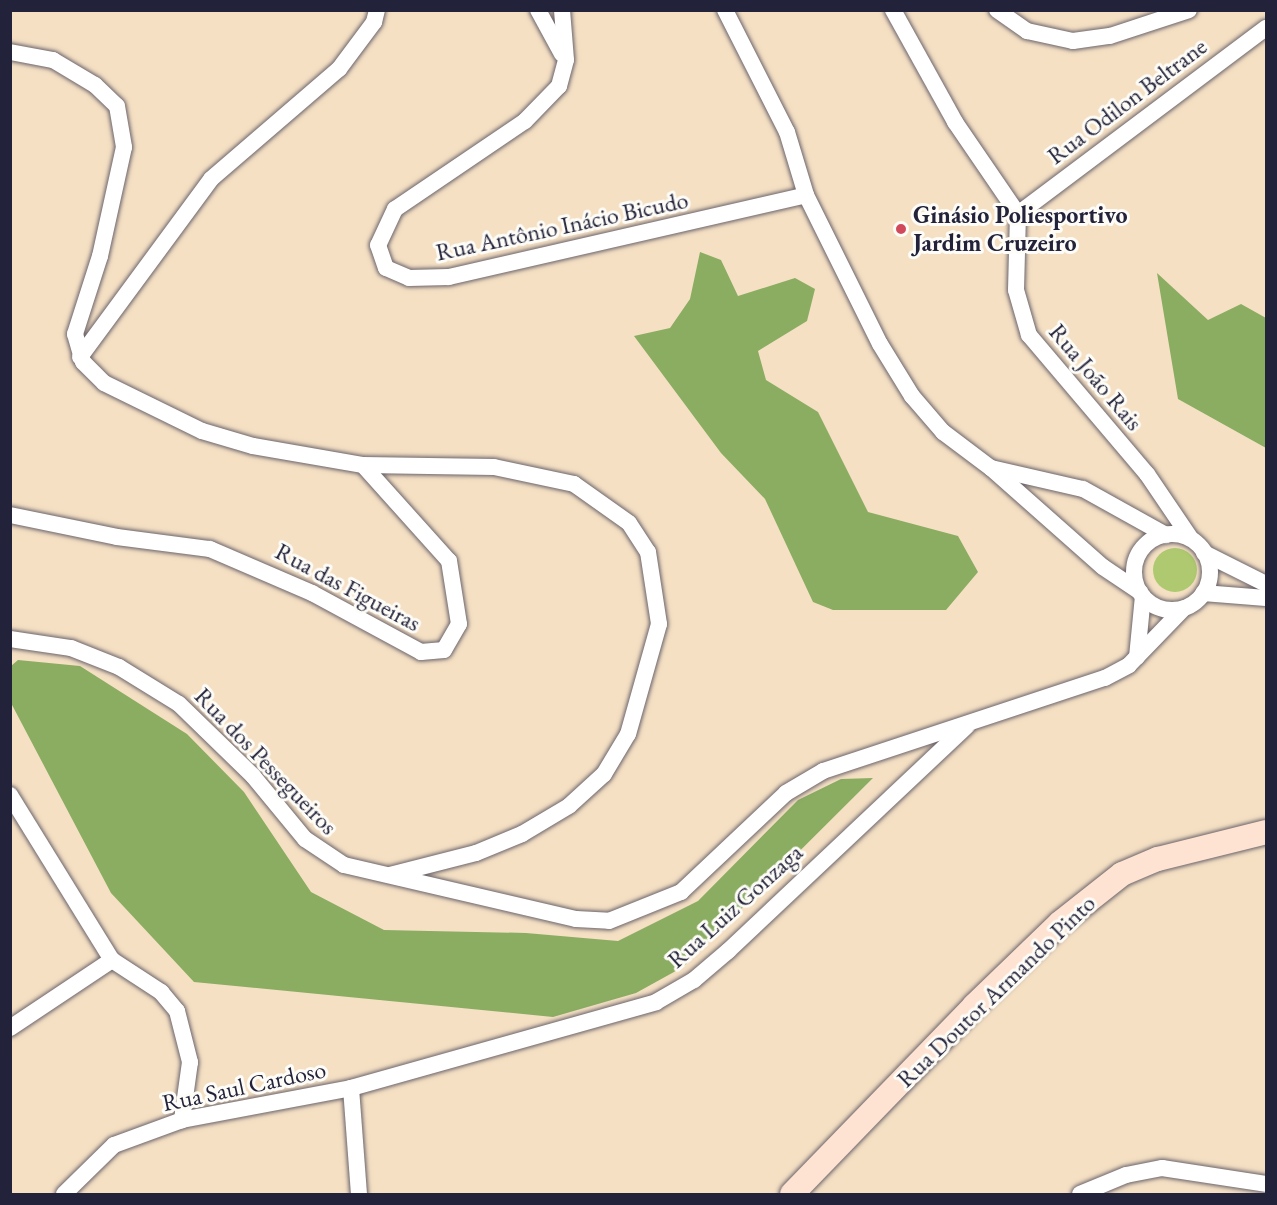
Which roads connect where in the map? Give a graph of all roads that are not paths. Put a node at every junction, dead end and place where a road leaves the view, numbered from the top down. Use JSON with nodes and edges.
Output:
{"nodes":[{"id":1,"x":377,"y":10,"type":"edge"},
{"id":2,"x":538,"y":10,"type":"edge"},
{"id":3,"x":562,"y":10,"type":"edge"},
{"id":4,"x":725,"y":10,"type":"edge"},
{"id":5,"x":893,"y":10,"type":"edge"},
{"id":6,"x":998,"y":10,"type":"edge"},
{"id":7,"x":1189,"y":10,"type":"edge"},
{"id":8,"x":1266,"y":28,"type":"edge"},
{"id":9,"x":10,"y":52,"type":"edge"},
{"id":10,"x":566,"y":60,"type":"junction"},
{"id":11,"x":806,"y":195,"type":"junction"},
{"id":12,"x":1018,"y":214,"type":"junction"},
{"id":13,"x":80,"y":357,"type":"junction"},
{"id":14,"x":363,"y":465,"type":"junction"},
{"id":15,"x":991,"y":468,"type":"junction"},
{"id":16,"x":10,"y":515,"type":"edge"},
{"id":17,"x":1166,"y":535,"type":"junction"},
{"id":18,"x":1191,"y":539,"type":"junction"},
{"id":19,"x":1204,"y":553,"type":"junction"},
{"id":20,"x":1266,"y":584,"type":"edge"},
{"id":21,"x":1203,"y":593,"type":"junction"},
{"id":22,"x":1141,"y":594,"type":"junction"},
{"id":23,"x":1266,"y":597,"type":"edge"},
{"id":24,"x":1184,"y":608,"type":"junction"},
{"id":25,"x":10,"y":639,"type":"edge"},
{"id":26,"x":1137,"y":657,"type":"junction"},
{"id":27,"x":970,"y":724,"type":"junction"},
{"id":28,"x":10,"y":795,"type":"edge"},
{"id":29,"x":1266,"y":832,"type":"edge"},
{"id":30,"x":390,"y":875,"type":"junction"},
{"id":31,"x":112,"y":960,"type":"junction"},
{"id":32,"x":10,"y":1028,"type":"edge"},
{"id":33,"x":351,"y":1088,"type":"junction"},
{"id":34,"x":182,"y":1120,"type":"junction"},
{"id":35,"x":1264,"y":1188,"type":"edge"},
{"id":36,"x":64,"y":1194,"type":"edge"},
{"id":37,"x":359,"y":1194,"type":"edge"},
{"id":38,"x":792,"y":1194,"type":"edge"},
{"id":39,"x":1080,"y":1194,"type":"edge"}],
"edges":[{"from":1,"to":13,"type":"street"},
{"from":2,"to":10,"type":"street"},
{"from":3,"to":10,"type":"street","name":"Rua Antônio Inácio Bicudo"},
{"from":4,"to":11,"type":"street"},
{"from":5,"to":12,"type":"street"},
{"from":6,"to":7,"type":"street"},
{"from":8,"to":12,"type":"street","name":"Rua Odilon Beltrane"},
{"from":9,"to":13,"type":"street"},
{"from":10,"to":11,"type":"street","name":"Rua Antônio Inácio Bicudo"},
{"from":11,"to":15,"type":"street"},
{"from":12,"to":18,"type":"street","name":"Rua João Rais"},
{"from":13,"to":14,"type":"street"},
{"from":14,"to":16,"type":"street","name":"Rua das Figueiras"},
{"from":14,"to":30,"type":"street"},
{"from":15,"to":17,"type":"street"},
{"from":15,"to":22,"type":"street"},
{"from":17,"to":18,"type":"street"},
{"from":17,"to":22,"type":"street"},
{"from":18,"to":19,"type":"street"},
{"from":19,"to":20,"type":"street"},
{"from":19,"to":21,"type":"street"},
{"from":21,"to":23,"type":"street"},
{"from":21,"to":24,"type":"street"},
{"from":22,"to":24,"type":"street"},
{"from":22,"to":26,"type":"street"},
{"from":24,"to":26,"type":"street","name":"Rua dos Pessegueiros"},
{"from":25,"to":30,"type":"street","name":"Rua dos Pessegueiros"},
{"from":26,"to":27,"type":"street","name":"Rua dos Pessegueiros"},
{"from":27,"to":30,"type":"street","name":"Rua dos Pessegueiros"},
{"from":27,"to":33,"type":"street","name":"Rua Luiz Gonzaga"},
{"from":28,"to":31,"type":"street"},
{"from":29,"to":38,"type":"main road","name":"Rua Doutor Armando Pinto"},
{"from":31,"to":32,"type":"street"},
{"from":31,"to":34,"type":"street"},
{"from":33,"to":34,"type":"street","name":"Rua Saul Cardoso"},
{"from":33,"to":37,"type":"street","name":"Rua Saul Cardoso"},
{"from":34,"to":36,"type":"street","name":"Rua Saul Cardoso"},
{"from":35,"to":39,"type":"street"}]}
